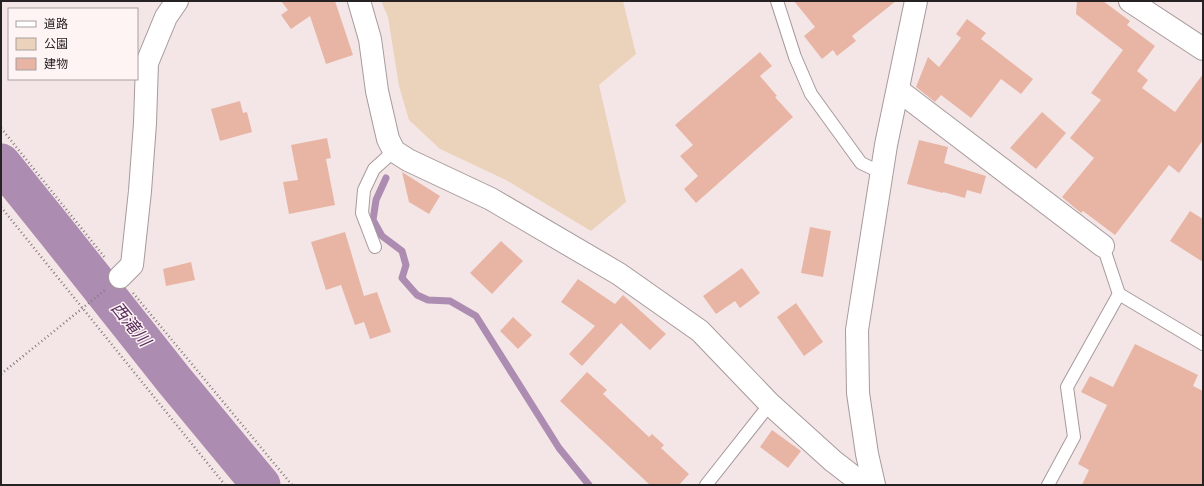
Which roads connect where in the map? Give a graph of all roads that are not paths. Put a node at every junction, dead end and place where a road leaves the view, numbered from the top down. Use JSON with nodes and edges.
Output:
{"nodes":[{"id":1,"x":177,"y":1,"type":"edge"},
{"id":2,"x":359,"y":1,"type":"edge"},
{"id":3,"x":777,"y":1,"type":"edge"},
{"id":4,"x":916,"y":1,"type":"edge"},
{"id":5,"x":1130,"y":1,"type":"edge"},
{"id":6,"x":1203,"y":50,"type":"edge"},
{"id":7,"x":898,"y":90,"type":"junction"},
{"id":8,"x":394,"y":151,"type":"junction"},
{"id":9,"x":882,"y":173,"type":"junction"},
{"id":10,"x":1103,"y":246,"type":"joint"},
{"id":11,"x":375,"y":247,"type":"dead end"},
{"id":12,"x":120,"y":276,"type":"road end"},
{"id":13,"x":1119,"y":294,"type":"junction"},
{"id":14,"x":1203,"y":344,"type":"edge"},
{"id":15,"x":770,"y":404,"type":"junction"},
{"id":16,"x":706,"y":485,"type":"edge"},
{"id":17,"x":864,"y":485,"type":"edge"},
{"id":18,"x":874,"y":485,"type":"edge"},
{"id":19,"x":1048,"y":485,"type":"edge"}],
"edges":[{"from":1,"to":12,"type":"street"},
{"from":2,"to":8,"type":"street"},
{"from":3,"to":9,"type":"lane"},
{"from":4,"to":7,"type":"street"},
{"from":5,"to":6,"type":"street"},
{"from":7,"to":9,"type":"street"},
{"from":7,"to":10,"type":"street"},
{"from":8,"to":11,"type":"lane"},
{"from":8,"to":15,"type":"street"},
{"from":9,"to":18,"type":"street"},
{"from":10,"to":13,"type":"lane"},
{"from":13,"to":14,"type":"lane"},
{"from":13,"to":19,"type":"lane"},
{"from":15,"to":16,"type":"lane"},
{"from":15,"to":17,"type":"street"}]}
